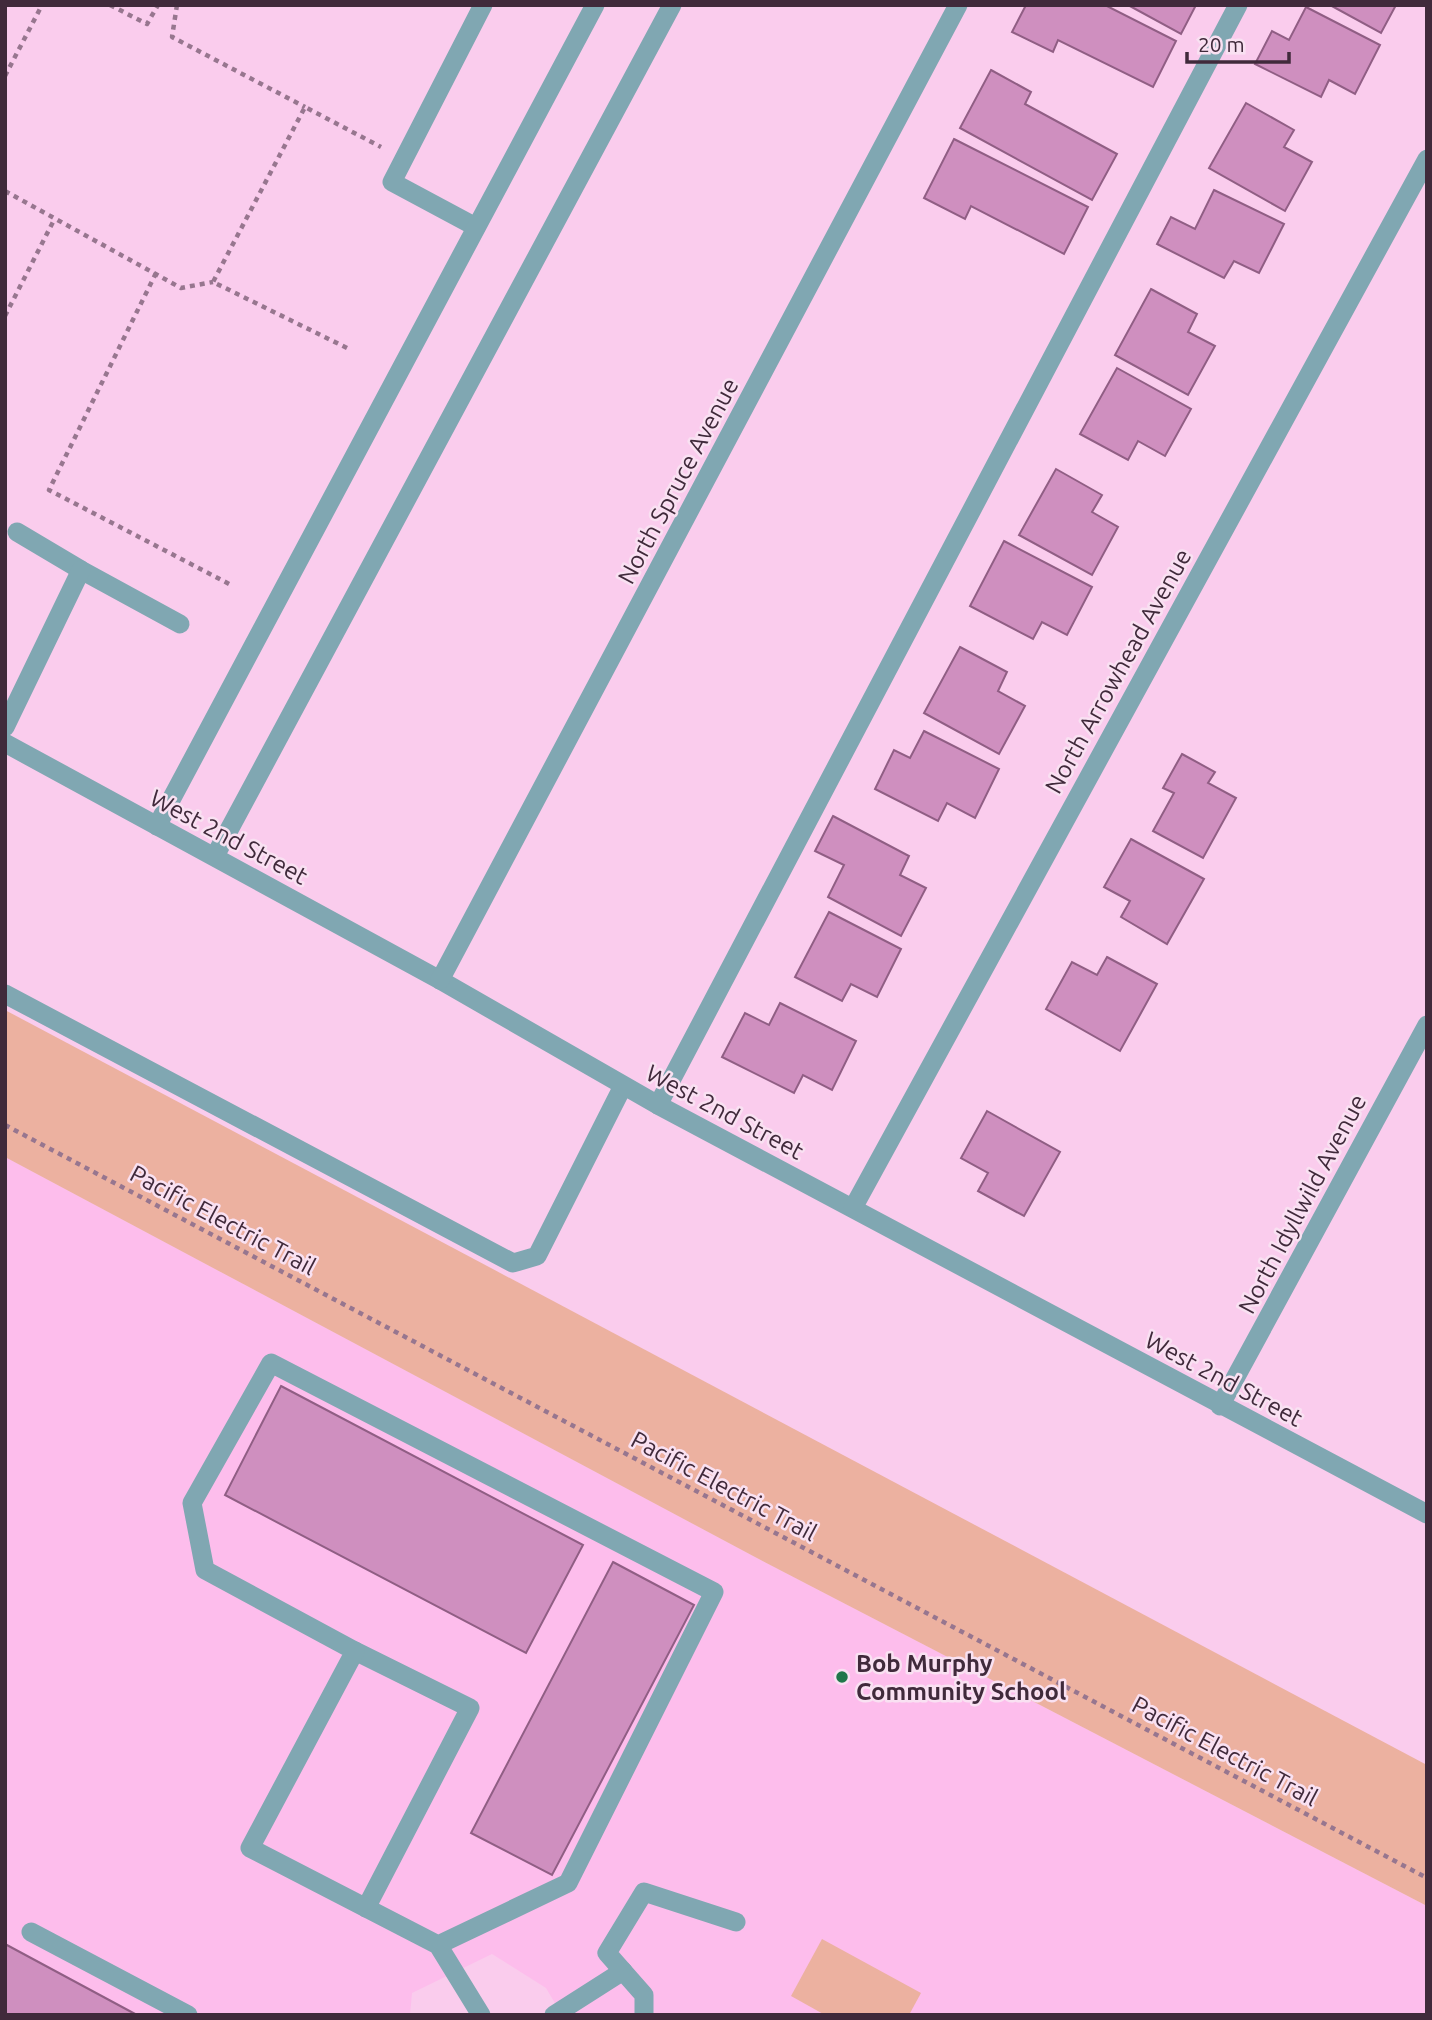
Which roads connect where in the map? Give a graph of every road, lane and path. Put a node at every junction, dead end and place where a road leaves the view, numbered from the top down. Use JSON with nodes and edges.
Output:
{"nodes":[{"id":1,"x":42,"y":5,"type":"edge"},
{"id":2,"x":110,"y":5,"type":"edge"},
{"id":3,"x":158,"y":5,"type":"edge"},
{"id":4,"x":177,"y":5,"type":"edge"},
{"id":5,"x":483,"y":5,"type":"edge"},
{"id":6,"x":595,"y":5,"type":"edge"},
{"id":7,"x":672,"y":5,"type":"edge"},
{"id":8,"x":958,"y":5,"type":"edge"},
{"id":9,"x":1238,"y":5,"type":"edge"},
{"id":10,"x":5,"y":76,"type":"edge"},
{"id":11,"x":305,"y":107,"type":"junction"},
{"id":12,"x":404,"y":159,"type":"junction"},
{"id":13,"x":1427,"y":159,"type":"edge"},
{"id":14,"x":5,"y":191,"type":"edge"},
{"id":15,"x":55,"y":218,"type":"junction"},
{"id":16,"x":476,"y":227,"type":"junction"},
{"id":17,"x":156,"y":274,"type":"junction"},
{"id":18,"x":213,"y":282,"type":"junction"},
{"id":19,"x":5,"y":316,"type":"edge"},
{"id":20,"x":347,"y":348,"type":"dead end"},
{"id":21,"x":17,"y":532,"type":"dead end"},
{"id":22,"x":81,"y":570,"type":"junction"},
{"id":23,"x":233,"y":586,"type":"dead end"},
{"id":24,"x":180,"y":624,"type":"dead end"},
{"id":25,"x":5,"y":727,"type":"edge"},
{"id":26,"x":5,"y":743,"type":"edge"},
{"id":27,"x":157,"y":826,"type":"junction"},
{"id":28,"x":215,"y":856,"type":"junction"},
{"id":29,"x":440,"y":980,"type":"junction"},
{"id":30,"x":5,"y":994,"type":"edge"},
{"id":31,"x":1427,"y":1026,"type":"edge"},
{"id":32,"x":623,"y":1086,"type":"junction"},
{"id":33,"x":658,"y":1105,"type":"junction"},
{"id":34,"x":5,"y":1125,"type":"edge"},
{"id":35,"x":853,"y":1208,"type":"junction"},
{"id":36,"x":1220,"y":1406,"type":"junction"},
{"id":37,"x":1427,"y":1514,"type":"edge"},
{"id":38,"x":355,"y":1651,"type":"junction"},
{"id":39,"x":1427,"y":1878,"type":"edge"},
{"id":40,"x":366,"y":1908,"type":"junction"},
{"id":41,"x":736,"y":1922,"type":"dead end"},
{"id":42,"x":31,"y":1932,"type":"dead end"},
{"id":43,"x":438,"y":1945,"type":"junction"},
{"id":44,"x":623,"y":1971,"type":"junction"},
{"id":45,"x":188,"y":2015,"type":"edge"},
{"id":46,"x":481,"y":2015,"type":"edge"},
{"id":47,"x":554,"y":2015,"type":"edge"},
{"id":48,"x":644,"y":2015,"type":"edge"}],
"edges":[{"from":1,"to":10,"type":"path"},
{"from":2,"to":3,"type":"path"},
{"from":4,"to":11,"type":"path"},
{"from":5,"to":12,"type":"street"},
{"from":6,"to":16,"type":"street"},
{"from":7,"to":28,"type":"street"},
{"from":8,"to":29,"type":"street","name":"North Spruce Avenue"},
{"from":9,"to":33,"type":"street"},
{"from":11,"to":12,"type":"path"},
{"from":11,"to":18,"type":"path"},
{"from":12,"to":16,"type":"street"},
{"from":13,"to":35,"type":"street","name":"North Arrowhead Avenue"},
{"from":14,"to":15,"type":"path"},
{"from":15,"to":17,"type":"path"},
{"from":15,"to":19,"type":"path"},
{"from":16,"to":27,"type":"street"},
{"from":17,"to":18,"type":"path"},
{"from":17,"to":23,"type":"path"},
{"from":18,"to":20,"type":"path"},
{"from":21,"to":22,"type":"street"},
{"from":22,"to":24,"type":"street"},
{"from":22,"to":25,"type":"street"},
{"from":26,"to":27,"type":"street","name":"West 2nd Street"},
{"from":27,"to":28,"type":"street","name":"West 2nd Street"},
{"from":28,"to":29,"type":"street","name":"West 2nd Street"},
{"from":29,"to":32,"type":"street","name":"West 2nd Street"},
{"from":30,"to":32,"type":"street"},
{"from":31,"to":36,"type":"street","name":"North Idyllwild Avenue"},
{"from":32,"to":33,"type":"street","name":"West 2nd Street"},
{"from":33,"to":35,"type":"street","name":"West 2nd Street"},
{"from":34,"to":39,"type":"path","name":"Pacific Electric Trail"},
{"from":35,"to":36,"type":"street","name":"West 2nd Street"},
{"from":36,"to":37,"type":"street","name":"West 2nd Street"},
{"from":38,"to":40,"type":"street"},
{"from":38,"to":40,"type":"street"},
{"from":38,"to":43,"type":"street"},
{"from":40,"to":43,"type":"street"},
{"from":41,"to":44,"type":"street"},
{"from":42,"to":45,"type":"street"},
{"from":43,"to":46,"type":"street"},
{"from":44,"to":47,"type":"street"},
{"from":44,"to":48,"type":"street"}]}
